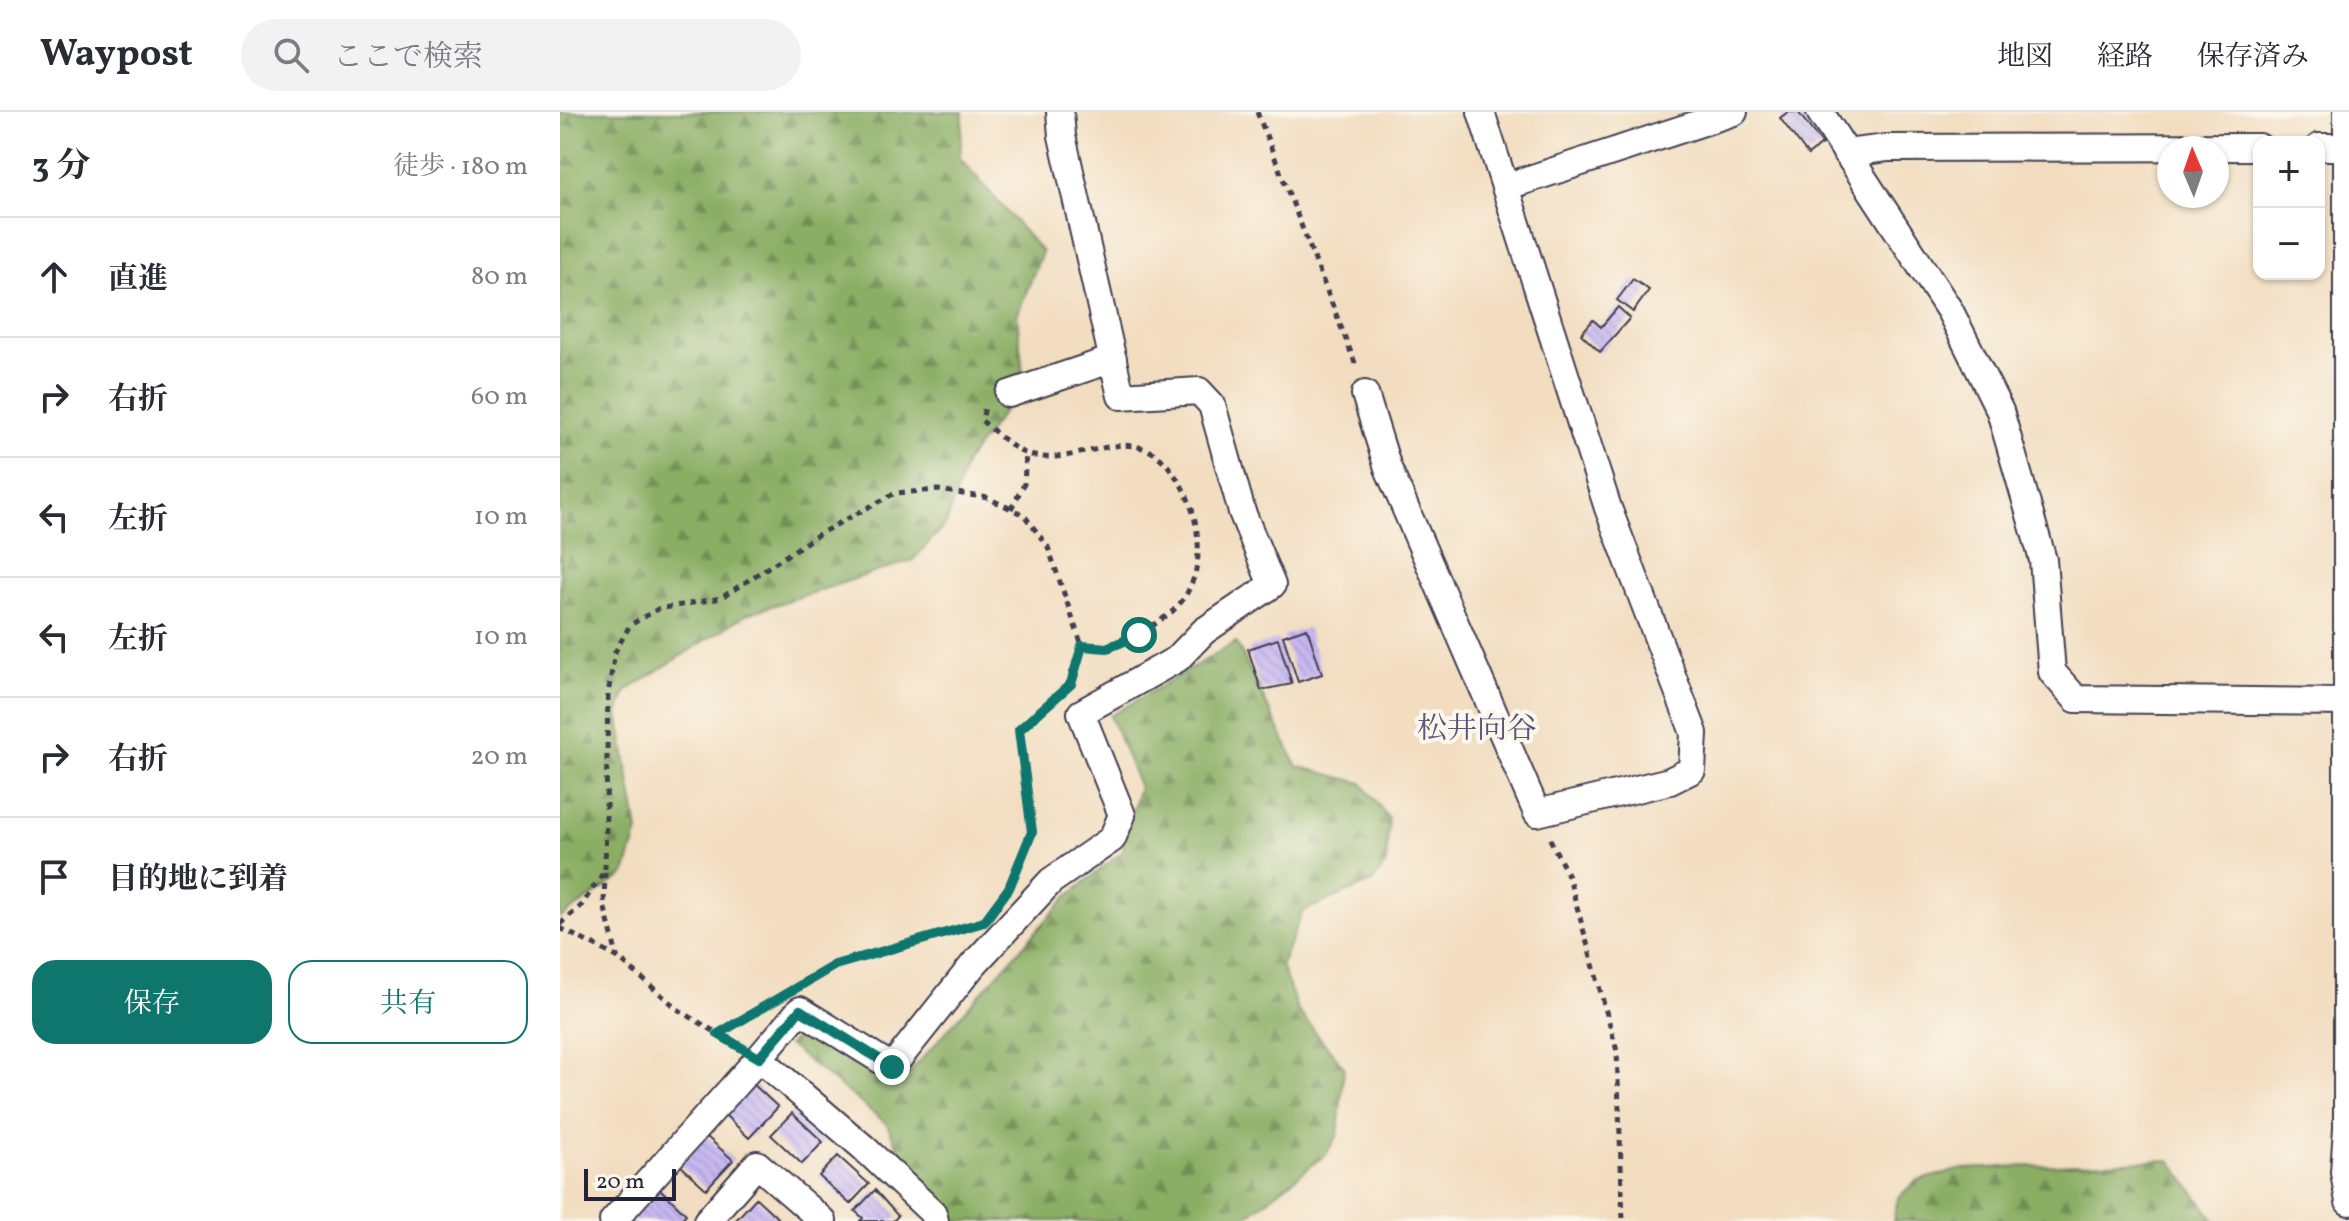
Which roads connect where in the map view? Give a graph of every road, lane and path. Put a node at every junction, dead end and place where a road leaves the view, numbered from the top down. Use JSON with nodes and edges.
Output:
{"nodes":[{"id":1,"x":1060,"y":112,"type":"edge"},
{"id":2,"x":1257,"y":112,"type":"edge"},
{"id":3,"x":1481,"y":112,"type":"edge"},
{"id":4,"x":1734,"y":112,"type":"edge"},
{"id":5,"x":1820,"y":112,"type":"edge"},
{"id":6,"x":2347,"y":112,"type":"edge"},
{"id":7,"x":2253,"y":147,"type":"edge"},
{"id":8,"x":2325,"y":147,"type":"edge"},
{"id":9,"x":2348,"y":147,"type":"edge"},
{"id":10,"x":1846,"y":153,"type":"junction"},
{"id":11,"x":1505,"y":187,"type":"junction"},
{"id":12,"x":1113,"y":359,"type":"junction"},
{"id":13,"x":1009,"y":394,"type":"joint"},
{"id":14,"x":1365,"y":394,"type":"joint"},
{"id":15,"x":1026,"y":454,"type":"junction"},
{"id":16,"x":1011,"y":509,"type":"junction"},
{"id":17,"x":1082,"y":646,"type":"junction"},
{"id":18,"x":2347,"y":702,"type":"junction"},
{"id":19,"x":1537,"y":813,"type":"junction"},
{"id":20,"x":605,"y":870,"type":"junction"},
{"id":21,"x":1009,"y":888,"type":"dead end"},
{"id":22,"x":984,"y":922,"type":"dead end"},
{"id":23,"x":560,"y":926,"type":"edge"},
{"id":24,"x":617,"y":957,"type":"junction"},
{"id":25,"x":798,"y":984,"type":"dead end"},
{"id":26,"x":775,"y":998,"type":"dead end"},
{"id":27,"x":718,"y":1034,"type":"junction"},
{"id":28,"x":759,"y":1058,"type":"junction"},
{"id":29,"x":2348,"y":1128,"type":"edge"},
{"id":30,"x":2349,"y":1202,"type":"edge"},
{"id":31,"x":613,"y":1221,"type":"edge"},
{"id":32,"x":707,"y":1221,"type":"edge"},
{"id":33,"x":823,"y":1221,"type":"edge"},
{"id":34,"x":935,"y":1221,"type":"edge"},
{"id":35,"x":1623,"y":1221,"type":"edge"}],
"edges":[{"from":1,"to":12,"type":"street"},
{"from":2,"to":14,"type":"path"},
{"from":3,"to":11,"type":"street"},
{"from":4,"to":11,"type":"street"},
{"from":5,"to":10,"type":"street"},
{"from":6,"to":9,"type":"street"},
{"from":7,"to":10,"type":"street"},
{"from":8,"to":9,"type":"street"},
{"from":9,"to":18,"type":"street"},
{"from":10,"to":18,"type":"street"},
{"from":11,"to":19,"type":"street"},
{"from":12,"to":13,"type":"street"},
{"from":12,"to":28,"type":"street"},
{"from":13,"to":15,"type":"path"},
{"from":14,"to":19,"type":"street"},
{"from":15,"to":16,"type":"path"},
{"from":15,"to":17,"type":"path"},
{"from":16,"to":17,"type":"path"},
{"from":16,"to":20,"type":"path"},
{"from":17,"to":21,"type":"path"},
{"from":18,"to":29,"type":"street"},
{"from":19,"to":35,"type":"path"},
{"from":20,"to":23,"type":"path"},
{"from":20,"to":24,"type":"path"},
{"from":22,"to":25,"type":"path"},
{"from":23,"to":24,"type":"path"},
{"from":24,"to":27,"type":"path"},
{"from":26,"to":27,"type":"path"},
{"from":27,"to":28,"type":"path"},
{"from":28,"to":31,"type":"street"},
{"from":28,"to":34,"type":"street"},
{"from":29,"to":30,"type":"street"},
{"from":32,"to":33,"type":"street"}]}
